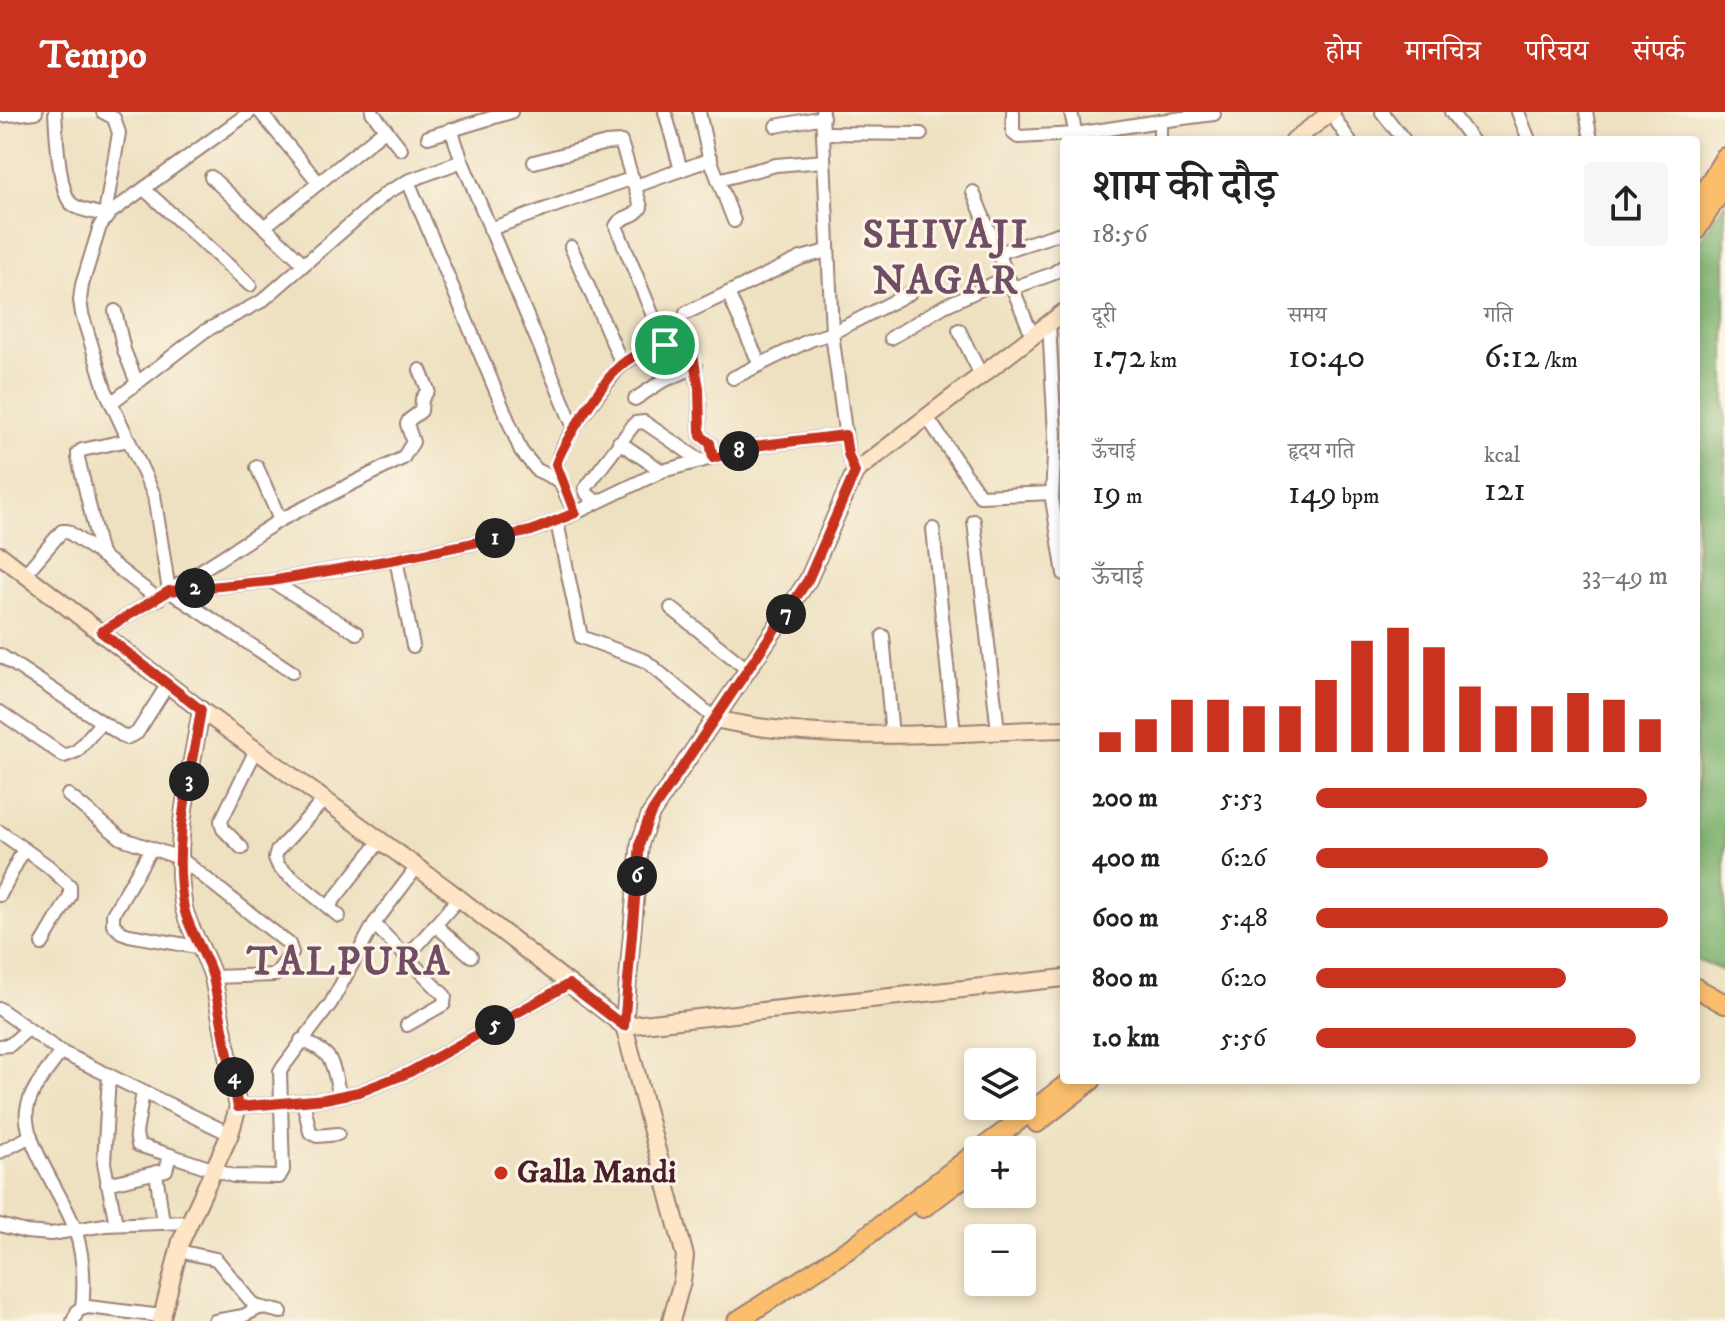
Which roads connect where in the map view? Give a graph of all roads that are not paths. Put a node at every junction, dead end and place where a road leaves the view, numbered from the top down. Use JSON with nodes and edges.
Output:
{"nodes":[{"id":1,"x":36,"y":112,"type":"edge"},
{"id":2,"x":55,"y":112,"type":"edge"},
{"id":3,"x":103,"y":112,"type":"edge"},
{"id":4,"x":250,"y":112,"type":"edge"},
{"id":5,"x":260,"y":112,"type":"edge"},
{"id":6,"x":372,"y":112,"type":"edge"},
{"id":7,"x":511,"y":112,"type":"edge"},
{"id":8,"x":665,"y":112,"type":"edge"},
{"id":9,"x":699,"y":112,"type":"edge"},
{"id":10,"x":1013,"y":112,"type":"edge"},
{"id":11,"x":1071,"y":112,"type":"edge"},
{"id":12,"x":1331,"y":112,"type":"edge"},
{"id":13,"x":1382,"y":112,"type":"edge"},
{"id":14,"x":1451,"y":112,"type":"edge"},
{"id":15,"x":1518,"y":112,"type":"edge"},
{"id":16,"x":1586,"y":112,"type":"edge"},
{"id":17,"x":5,"y":114,"type":"edge"},
{"id":18,"x":822,"y":114,"type":"edge"},
{"id":19,"x":1214,"y":114,"type":"dead end"},
{"id":20,"x":1182,"y":115,"type":"edge"},
{"id":21,"x":1160,"y":121,"type":"junction"},
{"id":22,"x":776,"y":126,"type":"dead end"},
{"id":23,"x":386,"y":129,"type":"junction"},
{"id":24,"x":451,"y":129,"type":"junction"},
{"id":25,"x":823,"y":133,"type":"junction"},
{"id":26,"x":921,"y":134,"type":"dead end"},
{"id":27,"x":1076,"y":136,"type":"edge"},
{"id":28,"x":1081,"y":136,"type":"edge"},
{"id":29,"x":1160,"y":136,"type":"edge"},
{"id":30,"x":1304,"y":136,"type":"edge"},
{"id":31,"x":1346,"y":136,"type":"edge"},
{"id":32,"x":1401,"y":136,"type":"edge"},
{"id":33,"x":1469,"y":136,"type":"edge"},
{"id":34,"x":1527,"y":136,"type":"edge"},
{"id":35,"x":1590,"y":136,"type":"edge"},
{"id":36,"x":428,"y":137,"type":"dead end"},
{"id":37,"x":1060,"y":137,"type":"edge"},
{"id":38,"x":401,"y":149,"type":"dead end"},
{"id":39,"x":1725,"y":157,"type":"edge"},
{"id":40,"x":711,"y":159,"type":"junction"},
{"id":41,"x":462,"y":161,"type":"junction"},
{"id":42,"x":824,"y":161,"type":"junction"},
{"id":43,"x":534,"y":162,"type":"dead end"},
{"id":44,"x":681,"y":170,"type":"junction"},
{"id":45,"x":211,"y":177,"type":"dead end"},
{"id":46,"x":718,"y":180,"type":"junction"},
{"id":47,"x":408,"y":181,"type":"junction"},
{"id":48,"x":634,"y":182,"type":"junction"},
{"id":49,"x":319,"y":183,"type":"junction"},
{"id":50,"x":1725,"y":184,"type":"edge"},
{"id":51,"x":144,"y":189,"type":"junction"},
{"id":52,"x":973,"y":192,"type":"dead end"},
{"id":53,"x":1700,"y":198,"type":"edge"},
{"id":54,"x":104,"y":218,"type":"junction"},
{"id":55,"x":734,"y":221,"type":"dead end"},
{"id":56,"x":1700,"y":225,"type":"edge"},
{"id":57,"x":264,"y":227,"type":"junction"},
{"id":58,"x":490,"y":229,"type":"junction"},
{"id":59,"x":1060,"y":233,"type":"edge"},
{"id":60,"x":571,"y":247,"type":"dead end"},
{"id":61,"x":827,"y":251,"type":"junction"},
{"id":62,"x":998,"y":253,"type":"junction"},
{"id":63,"x":304,"y":264,"type":"junction"},
{"id":64,"x":1060,"y":269,"type":"edge"},
{"id":65,"x":1011,"y":283,"type":"junction"},
{"id":66,"x":250,"y":285,"type":"dead end"},
{"id":67,"x":728,"y":293,"type":"junction"},
{"id":68,"x":910,"y":293,"type":"dead end"},
{"id":69,"x":115,"y":311,"type":"dead end"},
{"id":70,"x":686,"y":313,"type":"dead end"},
{"id":71,"x":1060,"y":315,"type":"edge"},
{"id":72,"x":1049,"y":322,"type":"junction"},
{"id":73,"x":959,"y":330,"type":"dead end"},
{"id":74,"x":832,"y":333,"type":"junction"},
{"id":75,"x":1032,"y":335,"type":"junction"},
{"id":76,"x":891,"y":338,"type":"dead end"},
{"id":77,"x":665,"y":345,"type":"junction"},
{"id":78,"x":622,"y":364,"type":"junction"},
{"id":79,"x":760,"y":365,"type":"junction"},
{"id":80,"x":696,"y":367,"type":"junction"},
{"id":81,"x":420,"y":370,"type":"dead end"},
{"id":82,"x":981,"y":375,"type":"junction"},
{"id":83,"x":733,"y":378,"type":"dead end"},
{"id":84,"x":137,"y":383,"type":"junction"},
{"id":85,"x":635,"y":399,"type":"dead end"},
{"id":86,"x":111,"y":403,"type":"junction"},
{"id":87,"x":927,"y":417,"type":"junction"},
{"id":88,"x":574,"y":428,"type":"junction"},
{"id":89,"x":845,"y":435,"type":"junction"},
{"id":90,"x":129,"y":440,"type":"junction"},
{"id":91,"x":619,"y":442,"type":"junction"},
{"id":92,"x":1059,"y":450,"type":"edge"},
{"id":93,"x":707,"y":459,"type":"junction"},
{"id":94,"x":257,"y":467,"type":"dead end"},
{"id":95,"x":662,"y":471,"type":"junction"},
{"id":96,"x":855,"y":472,"type":"junction"},
{"id":97,"x":562,"y":482,"type":"junction"},
{"id":98,"x":1052,"y":493,"type":"junction"},
{"id":99,"x":597,"y":502,"type":"junction"},
{"id":100,"x":575,"y":513,"type":"junction"},
{"id":101,"x":280,"y":520,"type":"junction"},
{"id":102,"x":974,"y":521,"type":"dead end"},
{"id":103,"x":557,"y":522,"type":"junction"},
{"id":104,"x":933,"y":529,"type":"dead end"},
{"id":105,"x":1060,"y":547,"type":"edge"},
{"id":106,"x":0,"y":555,"type":"edge"},
{"id":107,"x":101,"y":555,"type":"junction"},
{"id":108,"x":396,"y":559,"type":"junction"},
{"id":109,"x":25,"y":574,"type":"junction"},
{"id":110,"x":271,"y":581,"type":"junction"},
{"id":111,"x":169,"y":591,"type":"junction"},
{"id":112,"x":158,"y":599,"type":"junction"},
{"id":113,"x":671,"y":608,"type":"dead end"},
{"id":114,"x":101,"y":632,"type":"junction"},
{"id":115,"x":357,"y":633,"type":"dead end"},
{"id":116,"x":883,"y":636,"type":"dead end"},
{"id":117,"x":413,"y":646,"type":"dead end"},
{"id":118,"x":0,"y":655,"type":"edge"},
{"id":119,"x":748,"y":670,"type":"junction"},
{"id":120,"x":292,"y":672,"type":"dead end"},
{"id":121,"x":168,"y":684,"type":"junction"},
{"id":122,"x":201,"y":710,"type":"junction"},
{"id":123,"x":0,"y":712,"type":"edge"},
{"id":124,"x":715,"y":719,"type":"junction"},
{"id":125,"x":101,"y":723,"type":"junction"},
{"id":126,"x":1060,"y":729,"type":"edge"},
{"id":127,"x":998,"y":731,"type":"junction"},
{"id":128,"x":954,"y":733,"type":"junction"},
{"id":129,"x":892,"y":736,"type":"junction"},
{"id":130,"x":256,"y":750,"type":"junction"},
{"id":131,"x":68,"y":795,"type":"dead end"},
{"id":132,"x":324,"y":800,"type":"junction"},
{"id":133,"x":0,"y":832,"type":"edge"},
{"id":134,"x":380,"y":841,"type":"junction"},
{"id":135,"x":242,"y":848,"type":"dead end"},
{"id":136,"x":24,"y":849,"type":"junction"},
{"id":137,"x":151,"y":849,"type":"junction"},
{"id":138,"x":180,"y":858,"type":"junction"},
{"id":139,"x":417,"y":867,"type":"junction"},
{"id":140,"x":0,"y":895,"type":"edge"},
{"id":141,"x":459,"y":898,"type":"junction"},
{"id":142,"x":328,"y":907,"type":"junction"},
{"id":143,"x":339,"y":916,"type":"dead end"},
{"id":144,"x":374,"y":924,"type":"junction"},
{"id":145,"x":435,"y":925,"type":"junction"},
{"id":146,"x":42,"y":944,"type":"dead end"},
{"id":147,"x":202,"y":948,"type":"junction"},
{"id":148,"x":471,"y":956,"type":"dead end"},
{"id":149,"x":407,"y":957,"type":"junction"},
{"id":150,"x":213,"y":977,"type":"junction"},
{"id":151,"x":1060,"y":978,"type":"edge"},
{"id":152,"x":569,"y":984,"type":"junction"},
{"id":153,"x":1700,"y":990,"type":"edge"},
{"id":154,"x":1725,"y":1004,"type":"edge"},
{"id":155,"x":0,"y":1009,"type":"edge"},
{"id":156,"x":407,"y":1025,"type":"dead end"},
{"id":157,"x":624,"y":1026,"type":"junction"},
{"id":158,"x":28,"y":1029,"type":"junction"},
{"id":159,"x":301,"y":1040,"type":"junction"},
{"id":160,"x":0,"y":1046,"type":"edge"},
{"id":161,"x":61,"y":1052,"type":"junction"},
{"id":162,"x":109,"y":1075,"type":"junction"},
{"id":163,"x":1067,"y":1084,"type":"edge"},
{"id":164,"x":1087,"y":1084,"type":"edge"},
{"id":165,"x":143,"y":1092,"type":"junction"},
{"id":166,"x":340,"y":1096,"type":"junction"},
{"id":167,"x":303,"y":1101,"type":"junction"},
{"id":168,"x":280,"y":1103,"type":"junction"},
{"id":169,"x":238,"y":1107,"type":"junction"},
{"id":170,"x":230,"y":1134,"type":"junction"},
{"id":171,"x":338,"y":1134,"type":"dead end"},
{"id":172,"x":31,"y":1136,"type":"junction"},
{"id":173,"x":999,"y":1136,"type":"edge"},
{"id":174,"x":1019,"y":1136,"type":"edge"},
{"id":175,"x":0,"y":1152,"type":"edge"},
{"id":176,"x":170,"y":1155,"type":"junction"},
{"id":177,"x":964,"y":1162,"type":"edge"},
{"id":178,"x":213,"y":1170,"type":"junction"},
{"id":179,"x":156,"y":1172,"type":"junction"},
{"id":180,"x":964,"y":1177,"type":"edge"},
{"id":181,"x":107,"y":1184,"type":"junction"},
{"id":182,"x":188,"y":1222,"type":"junction"},
{"id":183,"x":163,"y":1223,"type":"junction"},
{"id":184,"x":116,"y":1224,"type":"junction"},
{"id":185,"x":0,"y":1225,"type":"edge"},
{"id":186,"x":75,"y":1229,"type":"junction"},
{"id":187,"x":178,"y":1251,"type":"junction"},
{"id":188,"x":82,"y":1308,"type":"junction"},
{"id":189,"x":259,"y":1308,"type":"junction"},
{"id":190,"x":281,"y":1312,"type":"dead end"},
{"id":191,"x":162,"y":1319,"type":"edge"},
{"id":192,"x":73,"y":1321,"type":"edge"},
{"id":193,"x":215,"y":1321,"type":"edge"},
{"id":194,"x":671,"y":1321,"type":"edge"},
{"id":195,"x":737,"y":1321,"type":"edge"},
{"id":196,"x":757,"y":1321,"type":"edge"}],
"edges":[{"from":1,"to":17,"type":"street"},
{"from":2,"to":54,"type":"street"},
{"from":3,"to":54,"type":"street"},
{"from":4,"to":51,"type":"street"},
{"from":5,"to":49,"type":"street"},
{"from":6,"to":23,"type":"street"},
{"from":7,"to":24,"type":"street"},
{"from":8,"to":44,"type":"street"},
{"from":9,"to":40,"type":"street"},
{"from":10,"to":37,"type":"street"},
{"from":11,"to":27,"type":"street"},
{"from":12,"to":30,"type":"street"},
{"from":12,"to":31,"type":"street"},
{"from":13,"to":32,"type":"street"},
{"from":14,"to":33,"type":"street"},
{"from":15,"to":34,"type":"street"},
{"from":16,"to":35,"type":"street"},
{"from":18,"to":22,"type":"street"},
{"from":18,"to":25,"type":"street"},
{"from":19,"to":20,"type":"street"},
{"from":20,"to":21,"type":"street"},
{"from":21,"to":28,"type":"street"},
{"from":21,"to":29,"type":"street"},
{"from":23,"to":38,"type":"street"},
{"from":23,"to":49,"type":"street"},
{"from":24,"to":36,"type":"street"},
{"from":24,"to":41,"type":"street"},
{"from":25,"to":26,"type":"street"},
{"from":25,"to":42,"type":"street"},
{"from":39,"to":53,"type":"main road"},
{"from":40,"to":44,"type":"street"},
{"from":40,"to":46,"type":"street"},
{"from":41,"to":47,"type":"street"},
{"from":41,"to":58,"type":"street"},
{"from":42,"to":46,"type":"street"},
{"from":42,"to":61,"type":"street"},
{"from":43,"to":48,"type":"street"},
{"from":44,"to":48,"type":"street"},
{"from":45,"to":57,"type":"street"},
{"from":46,"to":55,"type":"street"},
{"from":47,"to":63,"type":"street"},
{"from":47,"to":97,"type":"street"},
{"from":48,"to":58,"type":"street"},
{"from":48,"to":77,"type":"street"},
{"from":49,"to":57,"type":"street"},
{"from":50,"to":56,"type":"main road"},
{"from":51,"to":54,"type":"street"},
{"from":51,"to":66,"type":"street"},
{"from":52,"to":62,"type":"street"},
{"from":54,"to":86,"type":"street"},
{"from":57,"to":63,"type":"street"},
{"from":58,"to":88,"type":"street"},
{"from":59,"to":62,"type":"street"},
{"from":60,"to":78,"type":"street"},
{"from":61,"to":67,"type":"street"},
{"from":61,"to":74,"type":"street"},
{"from":62,"to":65,"type":"street"},
{"from":63,"to":84,"type":"street"},
{"from":64,"to":65,"type":"street"},
{"from":65,"to":75,"type":"street"},
{"from":65,"to":76,"type":"street"},
{"from":67,"to":70,"type":"street"},
{"from":67,"to":79,"type":"street"},
{"from":68,"to":74,"type":"street"},
{"from":69,"to":84,"type":"street"},
{"from":71,"to":72,"type":"street"},
{"from":72,"to":75,"type":"street"},
{"from":72,"to":92,"type":"street"},
{"from":73,"to":82,"type":"street"},
{"from":74,"to":79,"type":"street"},
{"from":74,"to":89,"type":"street"},
{"from":75,"to":82,"type":"street"},
{"from":77,"to":78,"type":"street"},
{"from":77,"to":80,"type":"street"},
{"from":78,"to":88,"type":"street"},
{"from":79,"to":83,"type":"street"},
{"from":80,"to":85,"type":"street"},
{"from":80,"to":93,"type":"street"},
{"from":81,"to":101,"type":"street"},
{"from":82,"to":87,"type":"street"},
{"from":84,"to":86,"type":"street"},
{"from":86,"to":90,"type":"street"},
{"from":87,"to":96,"type":"street"},
{"from":87,"to":98,"type":"street"},
{"from":88,"to":97,"type":"street"},
{"from":89,"to":93,"type":"street"},
{"from":89,"to":96,"type":"street"},
{"from":90,"to":107,"type":"street"},
{"from":90,"to":111,"type":"street"},
{"from":91,"to":93,"type":"street"},
{"from":91,"to":95,"type":"street"},
{"from":91,"to":99,"type":"street"},
{"from":92,"to":98,"type":"street"},
{"from":93,"to":95,"type":"street"},
{"from":94,"to":101,"type":"street"},
{"from":95,"to":99,"type":"street"},
{"from":96,"to":119,"type":"street"},
{"from":97,"to":100,"type":"street"},
{"from":98,"to":105,"type":"street"},
{"from":99,"to":100,"type":"street"},
{"from":100,"to":103,"type":"street"},
{"from":101,"to":111,"type":"street"},
{"from":102,"to":127,"type":"street"},
{"from":103,"to":108,"type":"street"},
{"from":103,"to":124,"type":"street"},
{"from":104,"to":128,"type":"street"},
{"from":106,"to":109,"type":"street"},
{"from":107,"to":109,"type":"street"},
{"from":107,"to":112,"type":"street"},
{"from":108,"to":110,"type":"street"},
{"from":108,"to":117,"type":"street"},
{"from":109,"to":114,"type":"street"},
{"from":110,"to":111,"type":"street"},
{"from":110,"to":115,"type":"street"},
{"from":111,"to":112,"type":"street"},
{"from":111,"to":120,"type":"street"},
{"from":112,"to":114,"type":"street"},
{"from":113,"to":119,"type":"street"},
{"from":114,"to":121,"type":"street"},
{"from":116,"to":129,"type":"street"},
{"from":118,"to":125,"type":"street"},
{"from":119,"to":124,"type":"street"},
{"from":121,"to":122,"type":"street"},
{"from":121,"to":125,"type":"street"},
{"from":122,"to":130,"type":"street"},
{"from":122,"to":138,"type":"street"},
{"from":123,"to":125,"type":"street"},
{"from":124,"to":129,"type":"street"},
{"from":124,"to":157,"type":"street"},
{"from":126,"to":127,"type":"street"},
{"from":127,"to":128,"type":"street"},
{"from":128,"to":129,"type":"street"},
{"from":130,"to":132,"type":"street"},
{"from":130,"to":135,"type":"street"},
{"from":131,"to":137,"type":"street"},
{"from":132,"to":134,"type":"street"},
{"from":132,"to":142,"type":"street"},
{"from":133,"to":136,"type":"street"},
{"from":134,"to":139,"type":"street"},
{"from":134,"to":142,"type":"street"},
{"from":136,"to":140,"type":"street"},
{"from":136,"to":146,"type":"street"},
{"from":137,"to":138,"type":"street"},
{"from":137,"to":147,"type":"street"},
{"from":138,"to":147,"type":"street"},
{"from":138,"to":150,"type":"street"},
{"from":139,"to":141,"type":"street"},
{"from":139,"to":144,"type":"street"},
{"from":141,"to":145,"type":"street"},
{"from":141,"to":152,"type":"street"},
{"from":142,"to":143,"type":"street"},
{"from":144,"to":149,"type":"street"},
{"from":144,"to":159,"type":"street"},
{"from":145,"to":148,"type":"street"},
{"from":145,"to":149,"type":"street"},
{"from":147,"to":150,"type":"street"},
{"from":149,"to":156,"type":"street"},
{"from":150,"to":169,"type":"street"},
{"from":151,"to":157,"type":"street"},
{"from":152,"to":157,"type":"street"},
{"from":152,"to":166,"type":"street"},
{"from":153,"to":154,"type":"main road"},
{"from":155,"to":158,"type":"street"},
{"from":157,"to":194,"type":"street"},
{"from":158,"to":160,"type":"street"},
{"from":158,"to":161,"type":"street"},
{"from":159,"to":166,"type":"street"},
{"from":159,"to":168,"type":"street"},
{"from":161,"to":162,"type":"street"},
{"from":161,"to":172,"type":"street"},
{"from":162,"to":165,"type":"street"},
{"from":162,"to":181,"type":"street"},
{"from":163,"to":173,"type":"main road"},
{"from":164,"to":174,"type":"main road"},
{"from":165,"to":170,"type":"street"},
{"from":165,"to":176,"type":"street"},
{"from":166,"to":167,"type":"street"},
{"from":167,"to":168,"type":"street"},
{"from":167,"to":171,"type":"street"},
{"from":168,"to":169,"type":"street"},
{"from":168,"to":178,"type":"street"},
{"from":169,"to":170,"type":"street"},
{"from":170,"to":178,"type":"street"},
{"from":172,"to":175,"type":"street"},
{"from":172,"to":186,"type":"street"},
{"from":176,"to":178,"type":"street"},
{"from":176,"to":179,"type":"street"},
{"from":177,"to":195,"type":"main road"},
{"from":178,"to":182,"type":"street"},
{"from":179,"to":181,"type":"street"},
{"from":179,"to":183,"type":"street"},
{"from":180,"to":196,"type":"main road"},
{"from":181,"to":184,"type":"street"},
{"from":182,"to":183,"type":"street"},
{"from":182,"to":187,"type":"street"},
{"from":183,"to":184,"type":"street"},
{"from":184,"to":186,"type":"street"},
{"from":185,"to":186,"type":"street"},
{"from":186,"to":188,"type":"street"},
{"from":187,"to":189,"type":"street"},
{"from":187,"to":191,"type":"street"},
{"from":188,"to":191,"type":"street"},
{"from":188,"to":192,"type":"street"},
{"from":189,"to":190,"type":"street"},
{"from":189,"to":193,"type":"street"}]}
